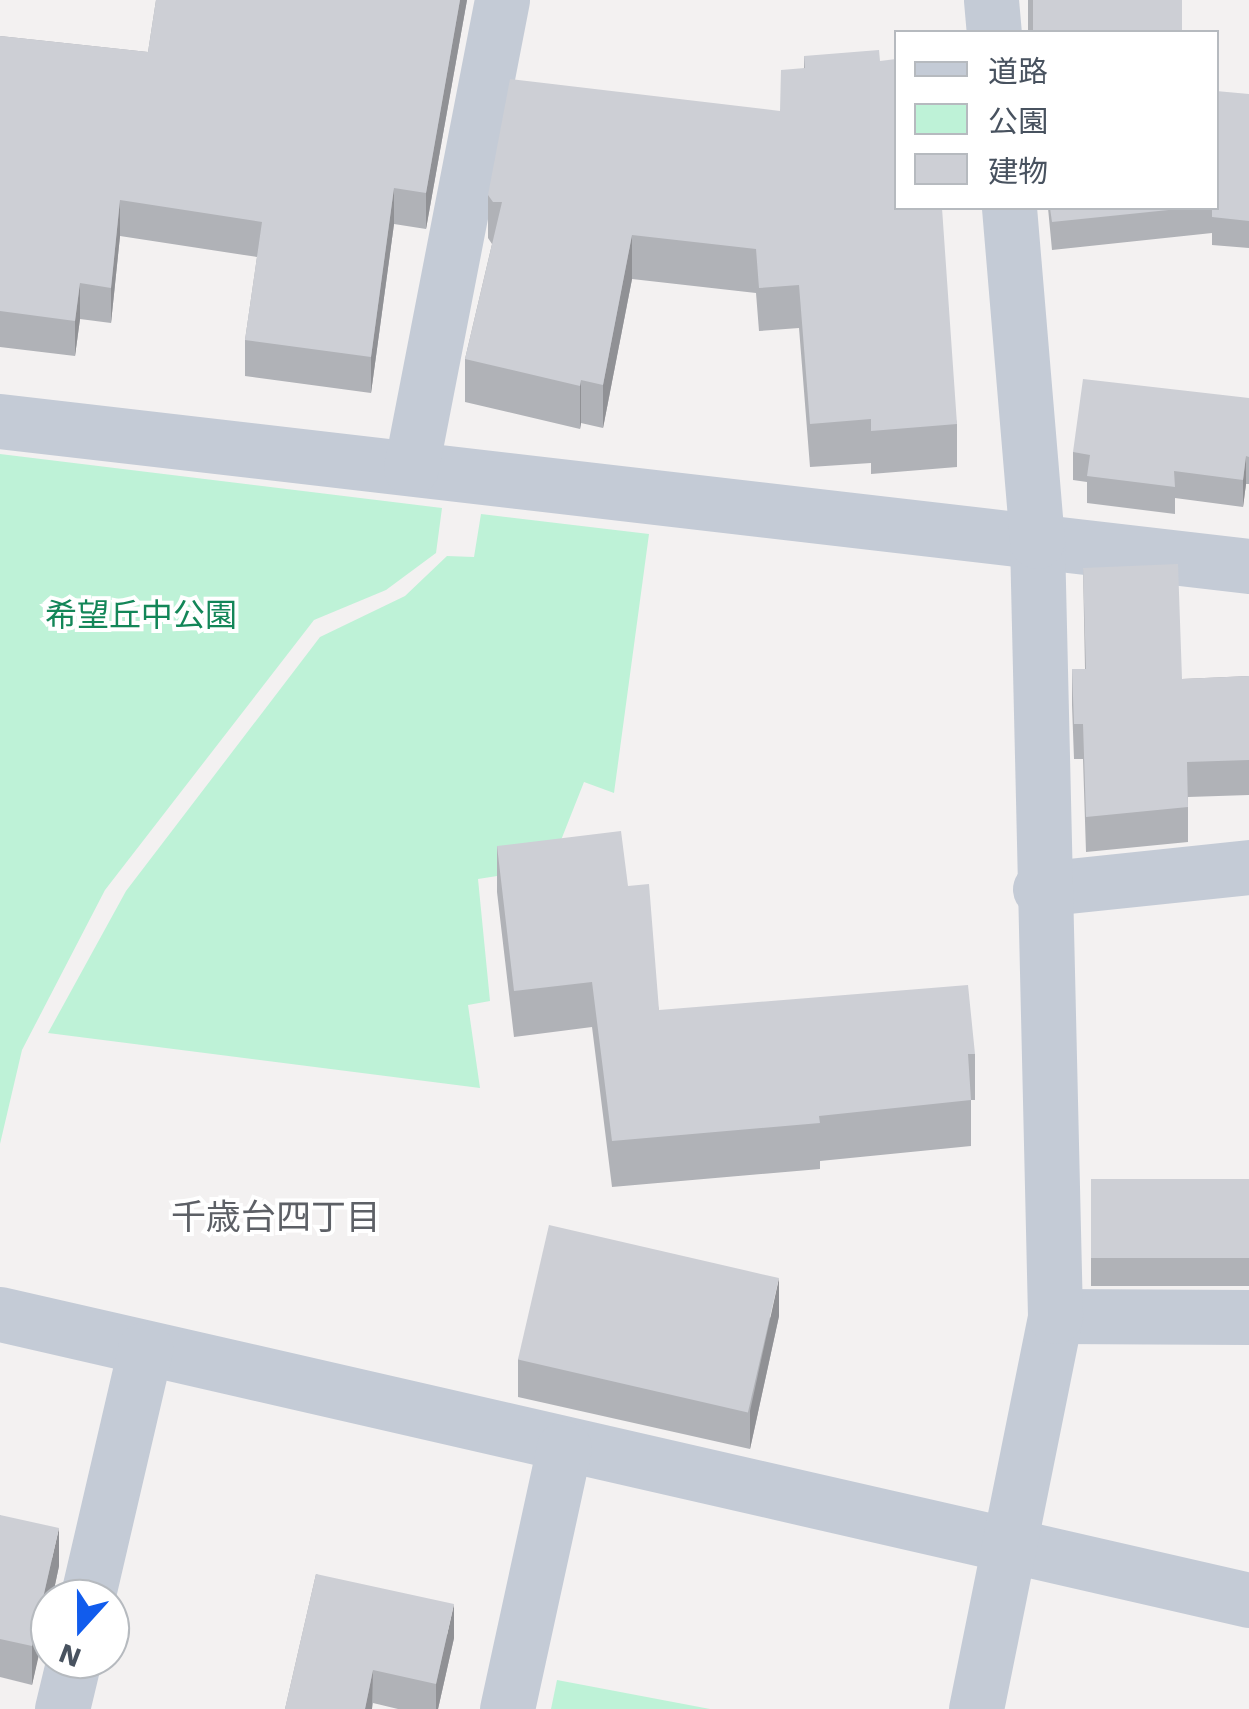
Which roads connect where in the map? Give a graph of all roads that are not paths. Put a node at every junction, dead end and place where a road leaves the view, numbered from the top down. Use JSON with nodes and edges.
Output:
{"nodes":[{"id":1,"x":502,"y":0,"type":"edge"},
{"id":2,"x":991,"y":0,"type":"edge"},
{"id":3,"x":994,"y":30,"type":"edge"},
{"id":4,"x":1008,"y":210,"type":"edge"},
{"id":5,"x":0,"y":421,"type":"edge"},
{"id":6,"x":410,"y":468,"type":"junction"},
{"id":7,"x":1037,"y":541,"type":"junction"},
{"id":8,"x":1249,"y":566,"type":"edge"},
{"id":9,"x":1249,"y":867,"type":"edge"},
{"id":10,"x":1040,"y":889,"type":"junction"},
{"id":11,"x":0,"y":1314,"type":"edge"},
{"id":12,"x":1055,"y":1316,"type":"junction"},
{"id":13,"x":1249,"y":1317,"type":"edge"},
{"id":14,"x":144,"y":1349,"type":"junction"},
{"id":15,"x":564,"y":1448,"type":"junction"},
{"id":16,"x":1012,"y":1545,"type":"junction"},
{"id":17,"x":92,"y":1579,"type":"edge"},
{"id":18,"x":1249,"y":1600,"type":"edge"},
{"id":19,"x":69,"y":1679,"type":"edge"},
{"id":20,"x":62,"y":1709,"type":"edge"},
{"id":21,"x":506,"y":1709,"type":"edge"},
{"id":22,"x":976,"y":1709,"type":"edge"}],
"edges":[{"from":1,"to":6,"type":"street"},
{"from":2,"to":3,"type":"street"},
{"from":4,"to":7,"type":"street"},
{"from":5,"to":6,"type":"street"},
{"from":6,"to":7,"type":"street"},
{"from":7,"to":8,"type":"street"},
{"from":7,"to":10,"type":"street"},
{"from":9,"to":10,"type":"street"},
{"from":10,"to":12,"type":"street"},
{"from":11,"to":14,"type":"street"},
{"from":12,"to":13,"type":"street"},
{"from":12,"to":16,"type":"street"},
{"from":14,"to":15,"type":"street"},
{"from":14,"to":17,"type":"street"},
{"from":15,"to":16,"type":"street"},
{"from":15,"to":21,"type":"street"},
{"from":16,"to":18,"type":"street"},
{"from":16,"to":22,"type":"street"},
{"from":19,"to":20,"type":"street"}]}
